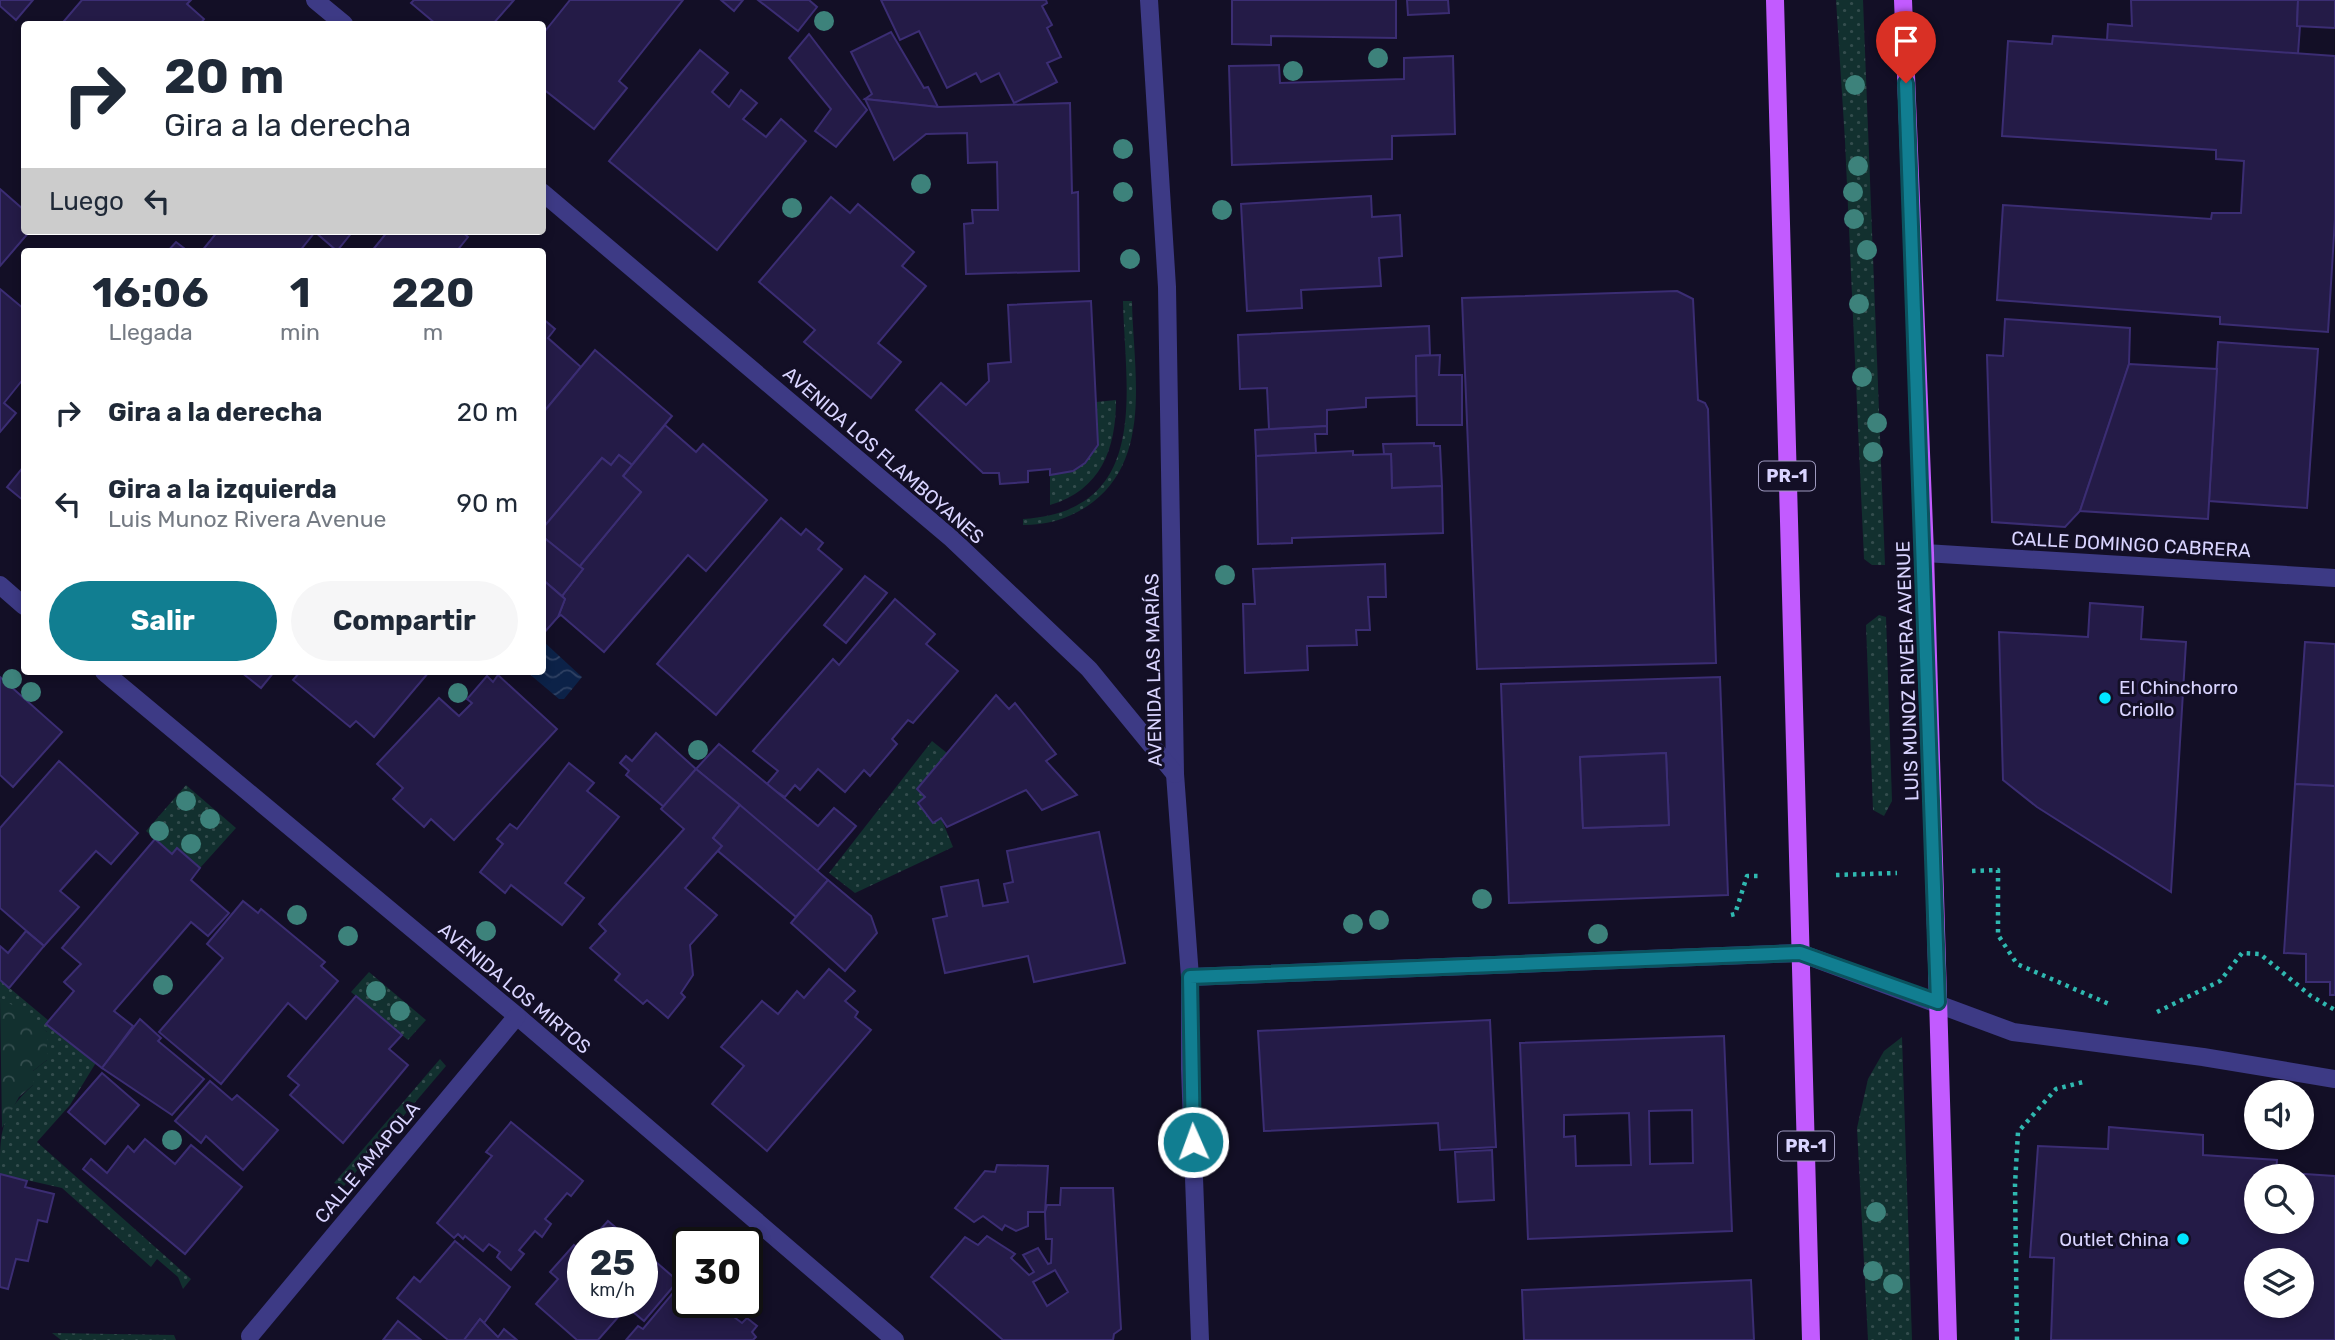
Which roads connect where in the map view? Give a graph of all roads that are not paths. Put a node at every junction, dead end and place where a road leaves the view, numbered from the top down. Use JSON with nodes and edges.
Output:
{"nodes":[{"id":1,"x":315,"y":0,"type":"edge"},
{"id":2,"x":1149,"y":0,"type":"edge"},
{"id":3,"x":1775,"y":0,"type":"edge"},
{"id":4,"x":1903,"y":0,"type":"edge"},
{"id":5,"x":340,"y":21,"type":"edge"},
{"id":6,"x":546,"y":195,"type":"edge"},
{"id":7,"x":1925,"y":553,"type":"junction"},
{"id":8,"x":2335,"y":578,"type":"edge"},
{"id":9,"x":0,"y":585,"type":"edge"},
{"id":10,"x":21,"y":603,"type":"edge"},
{"id":11,"x":108,"y":675,"type":"edge"},
{"id":12,"x":1175,"y":774,"type":"junction"},
{"id":13,"x":1800,"y":953,"type":"junction"},
{"id":14,"x":1190,"y":977,"type":"junction"},
{"id":15,"x":1938,"y":1002,"type":"junction"},
{"id":16,"x":517,"y":1016,"type":"junction"},
{"id":17,"x":2335,"y":1079,"type":"edge"},
{"id":18,"x":250,"y":1336,"type":"dead end"},
{"id":19,"x":895,"y":1340,"type":"edge"},
{"id":20,"x":1200,"y":1340,"type":"edge"},
{"id":21,"x":1811,"y":1340,"type":"edge"},
{"id":22,"x":1948,"y":1340,"type":"edge"}],
"edges":[{"from":1,"to":5,"type":"street"},
{"from":2,"to":12,"type":"street","name":"AVENIDA LAS MARÍAS"},
{"from":3,"to":13,"type":"main road","number":"PR-1"},
{"from":4,"to":7,"type":"main road","name":"LUIS MUNOZ RIVERA AVENUE"},
{"from":6,"to":12,"type":"street","name":"AVENIDA LOS FLAMBOYANES"},
{"from":7,"to":8,"type":"street","name":"CALLE DOMINGO CABRERA"},
{"from":7,"to":15,"type":"main road","name":"LUIS MUNOZ RIVERA AVENUE"},
{"from":9,"to":10,"type":"street"},
{"from":11,"to":16,"type":"street","name":"AVENIDA LOS MIRTOS"},
{"from":12,"to":14,"type":"street","name":"AVENIDA LAS MARÍAS"},
{"from":13,"to":14,"type":"street"},
{"from":13,"to":15,"type":"street"},
{"from":13,"to":21,"type":"main road","number":"PR-1"},
{"from":14,"to":20,"type":"street","name":"AVENIDA LAS MARÍAS"},
{"from":15,"to":17,"type":"street"},
{"from":15,"to":22,"type":"main road","name":"LUIS MUNOZ RIVERA AVENUE"},
{"from":16,"to":18,"type":"street","name":"CALLE AMAPOLA"},
{"from":16,"to":19,"type":"street","name":"AVENIDA LOS MIRTOS"}]}
